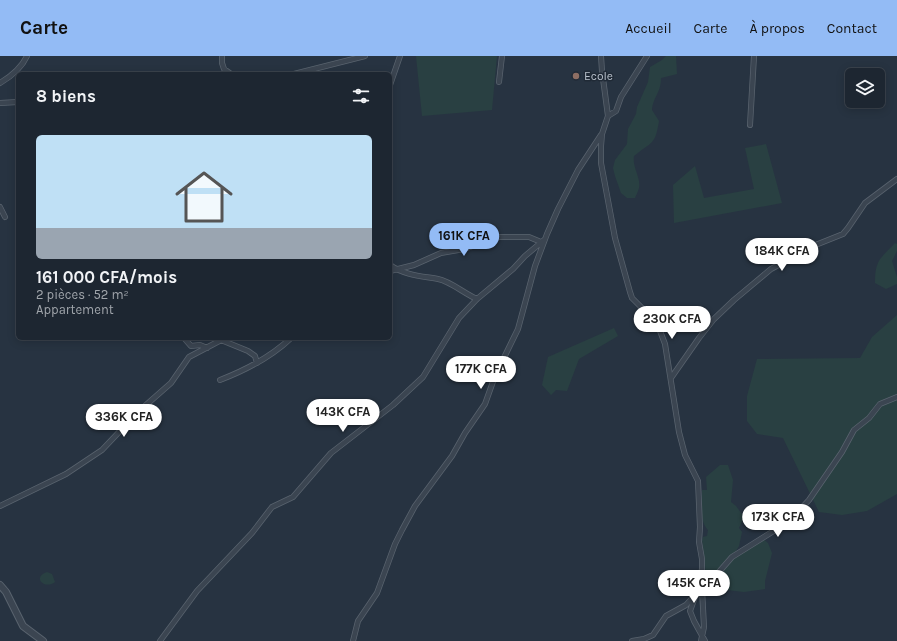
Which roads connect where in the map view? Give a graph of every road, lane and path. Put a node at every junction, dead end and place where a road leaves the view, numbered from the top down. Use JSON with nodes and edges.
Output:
{"nodes":[{"id":1,"x":27,"y":56,"type":"edge"},
{"id":2,"x":222,"y":56,"type":"edge"},
{"id":3,"x":365,"y":56,"type":"edge"},
{"id":4,"x":400,"y":56,"type":"edge"},
{"id":5,"x":502,"y":56,"type":"edge"},
{"id":6,"x":602,"y":56,"type":"edge"},
{"id":7,"x":647,"y":56,"type":"edge"},
{"id":8,"x":754,"y":56,"type":"edge"},
{"id":9,"x":227,"y":72,"type":"edge"},
{"id":10,"x":302,"y":72,"type":"edge"},
{"id":11,"x":392,"y":79,"type":"edge"},
{"id":12,"x":499,"y":82,"type":"dead end"},
{"id":13,"x":0,"y":83,"type":"edge"},
{"id":14,"x":16,"y":102,"type":"edge"},
{"id":15,"x":0,"y":103,"type":"edge"},
{"id":16,"x":608,"y":116,"type":"junction"},
{"id":17,"x":750,"y":125,"type":"dead end"},
{"id":18,"x":602,"y":134,"type":"junction"},
{"id":19,"x":897,"y":178,"type":"edge"},
{"id":20,"x":0,"y":207,"type":"edge"},
{"id":21,"x":5,"y":217,"type":"dead end"},
{"id":22,"x":543,"y":241,"type":"junction"},
{"id":23,"x":392,"y":266,"type":"edge"},
{"id":24,"x":398,"y":270,"type":"junction"},
{"id":25,"x":392,"y":271,"type":"edge"},
{"id":26,"x":477,"y":299,"type":"junction"},
{"id":27,"x":186,"y":340,"type":"edge"},
{"id":28,"x":221,"y":340,"type":"edge"},
{"id":29,"x":225,"y":340,"type":"edge"},
{"id":30,"x":289,"y":340,"type":"edge"},
{"id":31,"x":207,"y":348,"type":"junction"},
{"id":32,"x":257,"y":363,"type":"junction"},
{"id":33,"x":671,"y":378,"type":"junction"},
{"id":34,"x":220,"y":380,"type":"dead end"},
{"id":35,"x":897,"y":397,"type":"edge"},
{"id":36,"x":0,"y":506,"type":"edge"},
{"id":37,"x":702,"y":569,"type":"junction"},
{"id":38,"x":0,"y":585,"type":"edge"},
{"id":39,"x":702,"y":590,"type":"junction"},
{"id":40,"x":696,"y":594,"type":"junction"},
{"id":41,"x":702,"y":635,"type":"junction"},
{"id":42,"x":42,"y":641,"type":"edge"},
{"id":43,"x":160,"y":641,"type":"edge"},
{"id":44,"x":353,"y":641,"type":"edge"},
{"id":45,"x":632,"y":641,"type":"edge"},
{"id":46,"x":701,"y":641,"type":"edge"},
{"id":47,"x":705,"y":641,"type":"edge"}],
"edges":[{"from":1,"to":13,"type":"street"},
{"from":2,"to":9,"type":"street"},
{"from":3,"to":10,"type":"street"},
{"from":4,"to":11,"type":"street"},
{"from":5,"to":12,"type":"street"},
{"from":6,"to":16,"type":"street"},
{"from":7,"to":16,"type":"street"},
{"from":8,"to":17,"type":"street"},
{"from":14,"to":15,"type":"street"},
{"from":16,"to":18,"type":"street"},
{"from":18,"to":22,"type":"street"},
{"from":18,"to":33,"type":"street"},
{"from":19,"to":33,"type":"street"},
{"from":20,"to":21,"type":"street"},
{"from":22,"to":24,"type":"street"},
{"from":22,"to":26,"type":"street"},
{"from":22,"to":44,"type":"street"},
{"from":23,"to":24,"type":"street"},
{"from":24,"to":25,"type":"street"},
{"from":24,"to":26,"type":"street"},
{"from":26,"to":43,"type":"street"},
{"from":27,"to":31,"type":"street"},
{"from":28,"to":31,"type":"street"},
{"from":29,"to":32,"type":"street"},
{"from":30,"to":32,"type":"street"},
{"from":31,"to":36,"type":"street"},
{"from":32,"to":34,"type":"street"},
{"from":33,"to":37,"type":"street"},
{"from":35,"to":39,"type":"street"},
{"from":37,"to":39,"type":"street"},
{"from":37,"to":40,"type":"street"},
{"from":38,"to":42,"type":"street"},
{"from":39,"to":40,"type":"street"},
{"from":39,"to":41,"type":"street"},
{"from":40,"to":41,"type":"street"},
{"from":40,"to":45,"type":"street"},
{"from":41,"to":46,"type":"street"},
{"from":41,"to":47,"type":"street"}]}
